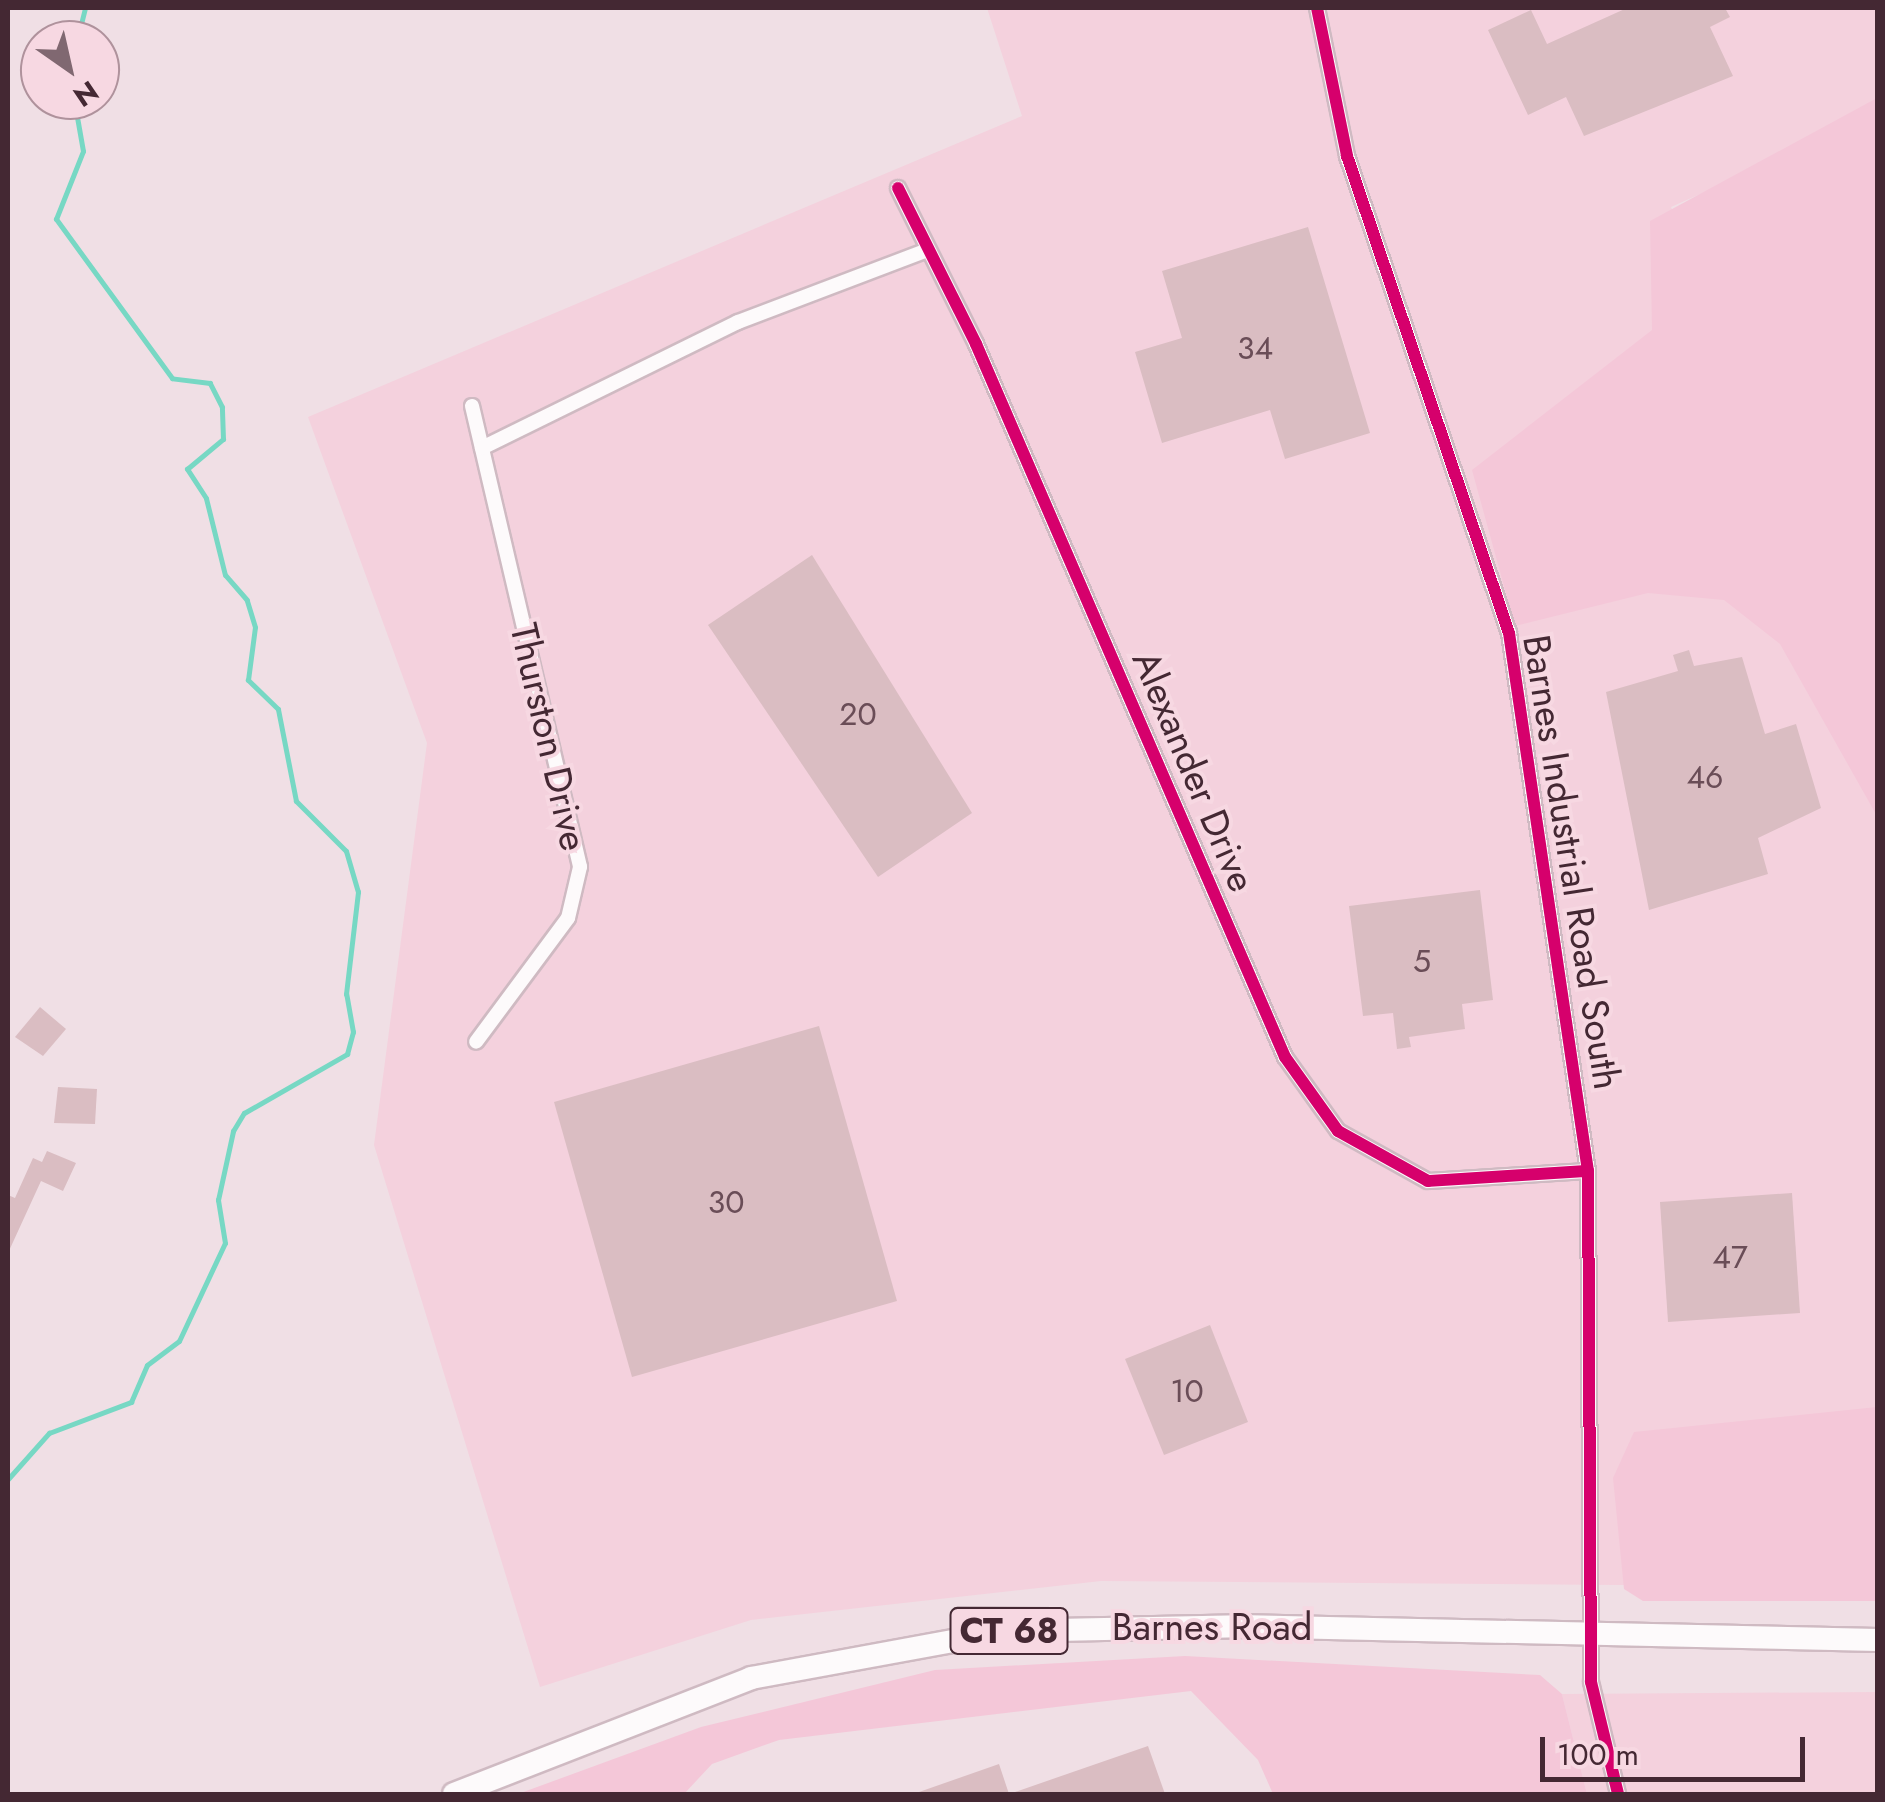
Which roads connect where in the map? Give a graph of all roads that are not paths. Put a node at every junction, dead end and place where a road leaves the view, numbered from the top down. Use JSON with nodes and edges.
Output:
{"nodes":[{"id":1,"x":1316,"y":8,"type":"edge"},
{"id":2,"x":898,"y":188,"type":"dead end"},
{"id":3,"x":925,"y":251,"type":"junction"},
{"id":4,"x":472,"y":406,"type":"dead end"},
{"id":5,"x":482,"y":448,"type":"junction"},
{"id":6,"x":476,"y":1042,"type":"dead end"},
{"id":7,"x":1588,"y":1171,"type":"junction"},
{"id":8,"x":1591,"y":1634,"type":"junction"},
{"id":9,"x":1878,"y":1640,"type":"edge"},
{"id":10,"x":454,"y":1794,"type":"edge"},
{"id":11,"x":1618,"y":1794,"type":"edge"}],
"edges":[{"from":1,"to":7,"type":"street","name":"Barnes Industrial Road South"},
{"from":2,"to":3,"type":"street","name":"Alexander Drive"},
{"from":3,"to":5,"type":"street"},
{"from":3,"to":7,"type":"street","name":"Alexander Drive"},
{"from":4,"to":5,"type":"street","name":"Thurston Drive"},
{"from":5,"to":6,"type":"street","name":"Thurston Drive"},
{"from":7,"to":8,"type":"street","name":"Barnes Industrial Road South"},
{"from":8,"to":9,"type":"main road","name":"Barnes Road","number":"CT 68"},
{"from":8,"to":10,"type":"main road","name":"Barnes Road","number":"CT 68"},
{"from":8,"to":11,"type":"street","name":"Barnes Industrial Road South"}]}
